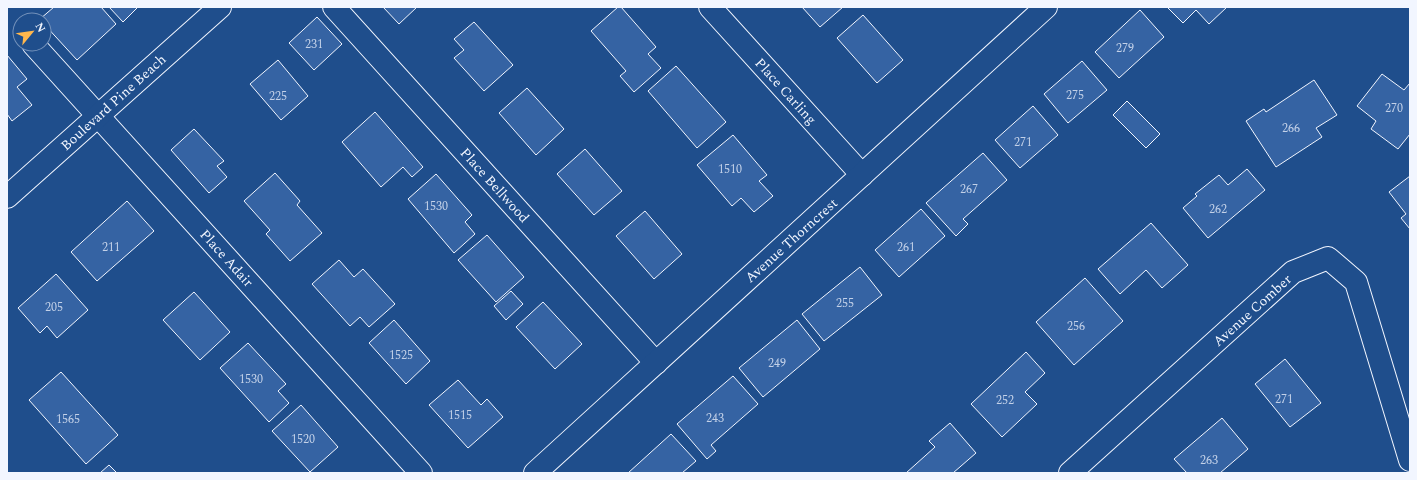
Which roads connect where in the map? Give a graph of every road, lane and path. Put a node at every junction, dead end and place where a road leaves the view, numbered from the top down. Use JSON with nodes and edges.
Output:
{"nodes":[{"id":1,"x":220,"y":7,"type":"edge"},
{"id":2,"x":334,"y":7,"type":"edge"},
{"id":3,"x":710,"y":7,"type":"edge"},
{"id":4,"x":1046,"y":7,"type":"edge"},
{"id":5,"x":40,"y":52,"type":"edge"},
{"id":6,"x":98,"y":116,"type":"junction"},
{"id":7,"x":862,"y":175,"type":"junction"},
{"id":8,"x":7,"y":197,"type":"edge"},
{"id":9,"x":656,"y":363,"type":"junction"},
{"id":10,"x":1410,"y":460,"type":"edge"},
{"id":11,"x":421,"y":473,"type":"edge"},
{"id":12,"x":535,"y":473,"type":"edge"},
{"id":13,"x":1070,"y":473,"type":"edge"}],
"edges":[{"from":1,"to":6,"type":"street","name":"Boulevard Pine Beach"},
{"from":2,"to":9,"type":"street","name":"Place Bellwood"},
{"from":3,"to":7,"type":"street","name":"Place Carling"},
{"from":4,"to":7,"type":"street","name":"Avenue Thorncrest"},
{"from":5,"to":6,"type":"street","name":"Place Adair"},
{"from":6,"to":8,"type":"street","name":"Boulevard Pine Beach"},
{"from":6,"to":11,"type":"street","name":"Place Adair"},
{"from":7,"to":9,"type":"street","name":"Avenue Thorncrest"},
{"from":9,"to":12,"type":"street","name":"Avenue Thorncrest"},
{"from":10,"to":13,"type":"street","name":"Avenue Comber"}]}
